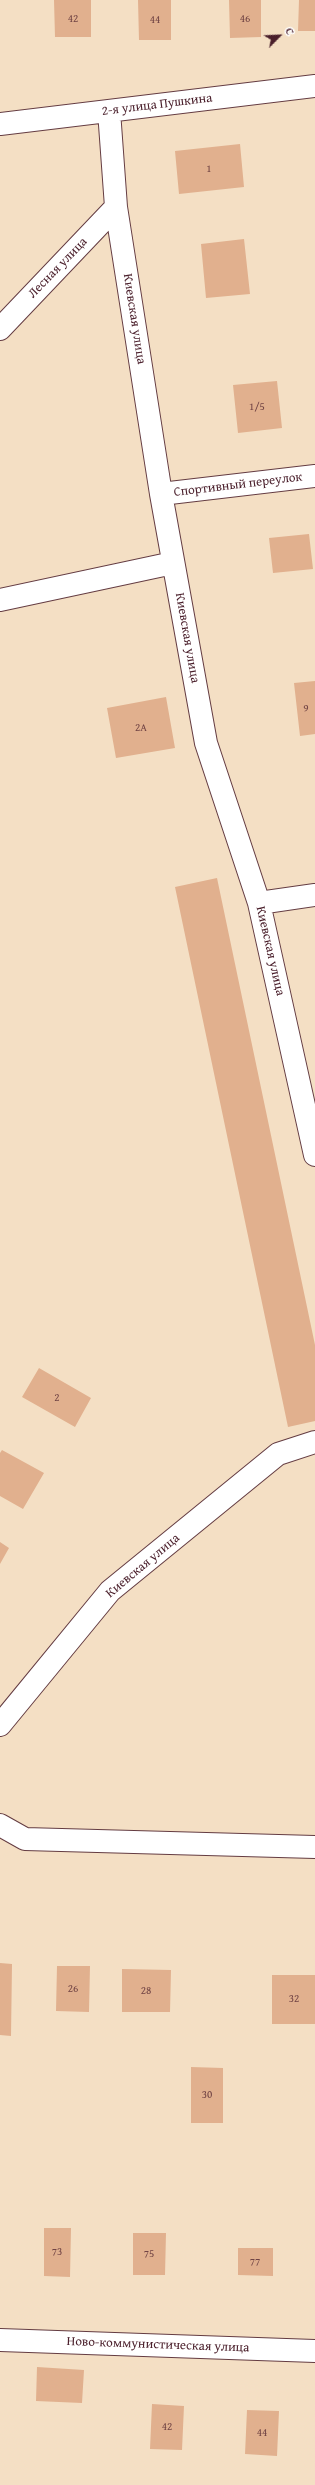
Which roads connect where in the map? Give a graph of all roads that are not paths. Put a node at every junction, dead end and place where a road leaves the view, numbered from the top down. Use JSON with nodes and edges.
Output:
{"nodes":[{"id":1,"x":315,"y":86,"type":"edge"},
{"id":2,"x":108,"y":111,"type":"junction"},
{"id":3,"x":0,"y":124,"type":"edge"},
{"id":4,"x":116,"y":207,"type":"junction"},
{"id":5,"x":0,"y":328,"type":"edge"},
{"id":6,"x":315,"y":476,"type":"edge"},
{"id":7,"x":161,"y":494,"type":"junction"},
{"id":8,"x":174,"y":563,"type":"junction"},
{"id":9,"x":0,"y":600,"type":"edge"},
{"id":10,"x":315,"y":895,"type":"edge"},
{"id":11,"x":259,"y":902,"type":"junction"},
{"id":12,"x":315,"y":1155,"type":"edge"},
{"id":13,"x":315,"y":1442,"type":"edge"},
{"id":14,"x":0,"y":1725,"type":"edge"},
{"id":15,"x":0,"y":1825,"type":"edge"},
{"id":16,"x":315,"y":1847,"type":"edge"},
{"id":17,"x":0,"y":2340,"type":"edge"},
{"id":18,"x":315,"y":2351,"type":"edge"}],
"edges":[{"from":1,"to":2,"type":"street","name":"2-я улица Пушкина"},
{"from":2,"to":3,"type":"street","name":"2-я улица Пушкина"},
{"from":2,"to":4,"type":"street","name":"Киевская улица"},
{"from":4,"to":5,"type":"street","name":"Лесная улица"},
{"from":4,"to":7,"type":"street","name":"Киевская улица"},
{"from":6,"to":7,"type":"street","name":"Спортивный переулок"},
{"from":7,"to":8,"type":"street","name":"Киевская улица"},
{"from":8,"to":9,"type":"street"},
{"from":8,"to":11,"type":"street","name":"Киевская улица"},
{"from":10,"to":11,"type":"street"},
{"from":11,"to":12,"type":"street","name":"Киевская улица"},
{"from":13,"to":14,"type":"street","name":"Киевская улица"},
{"from":15,"to":16,"type":"street"},
{"from":17,"to":18,"type":"street","name":"Ново-коммунистическая улица"}]}
